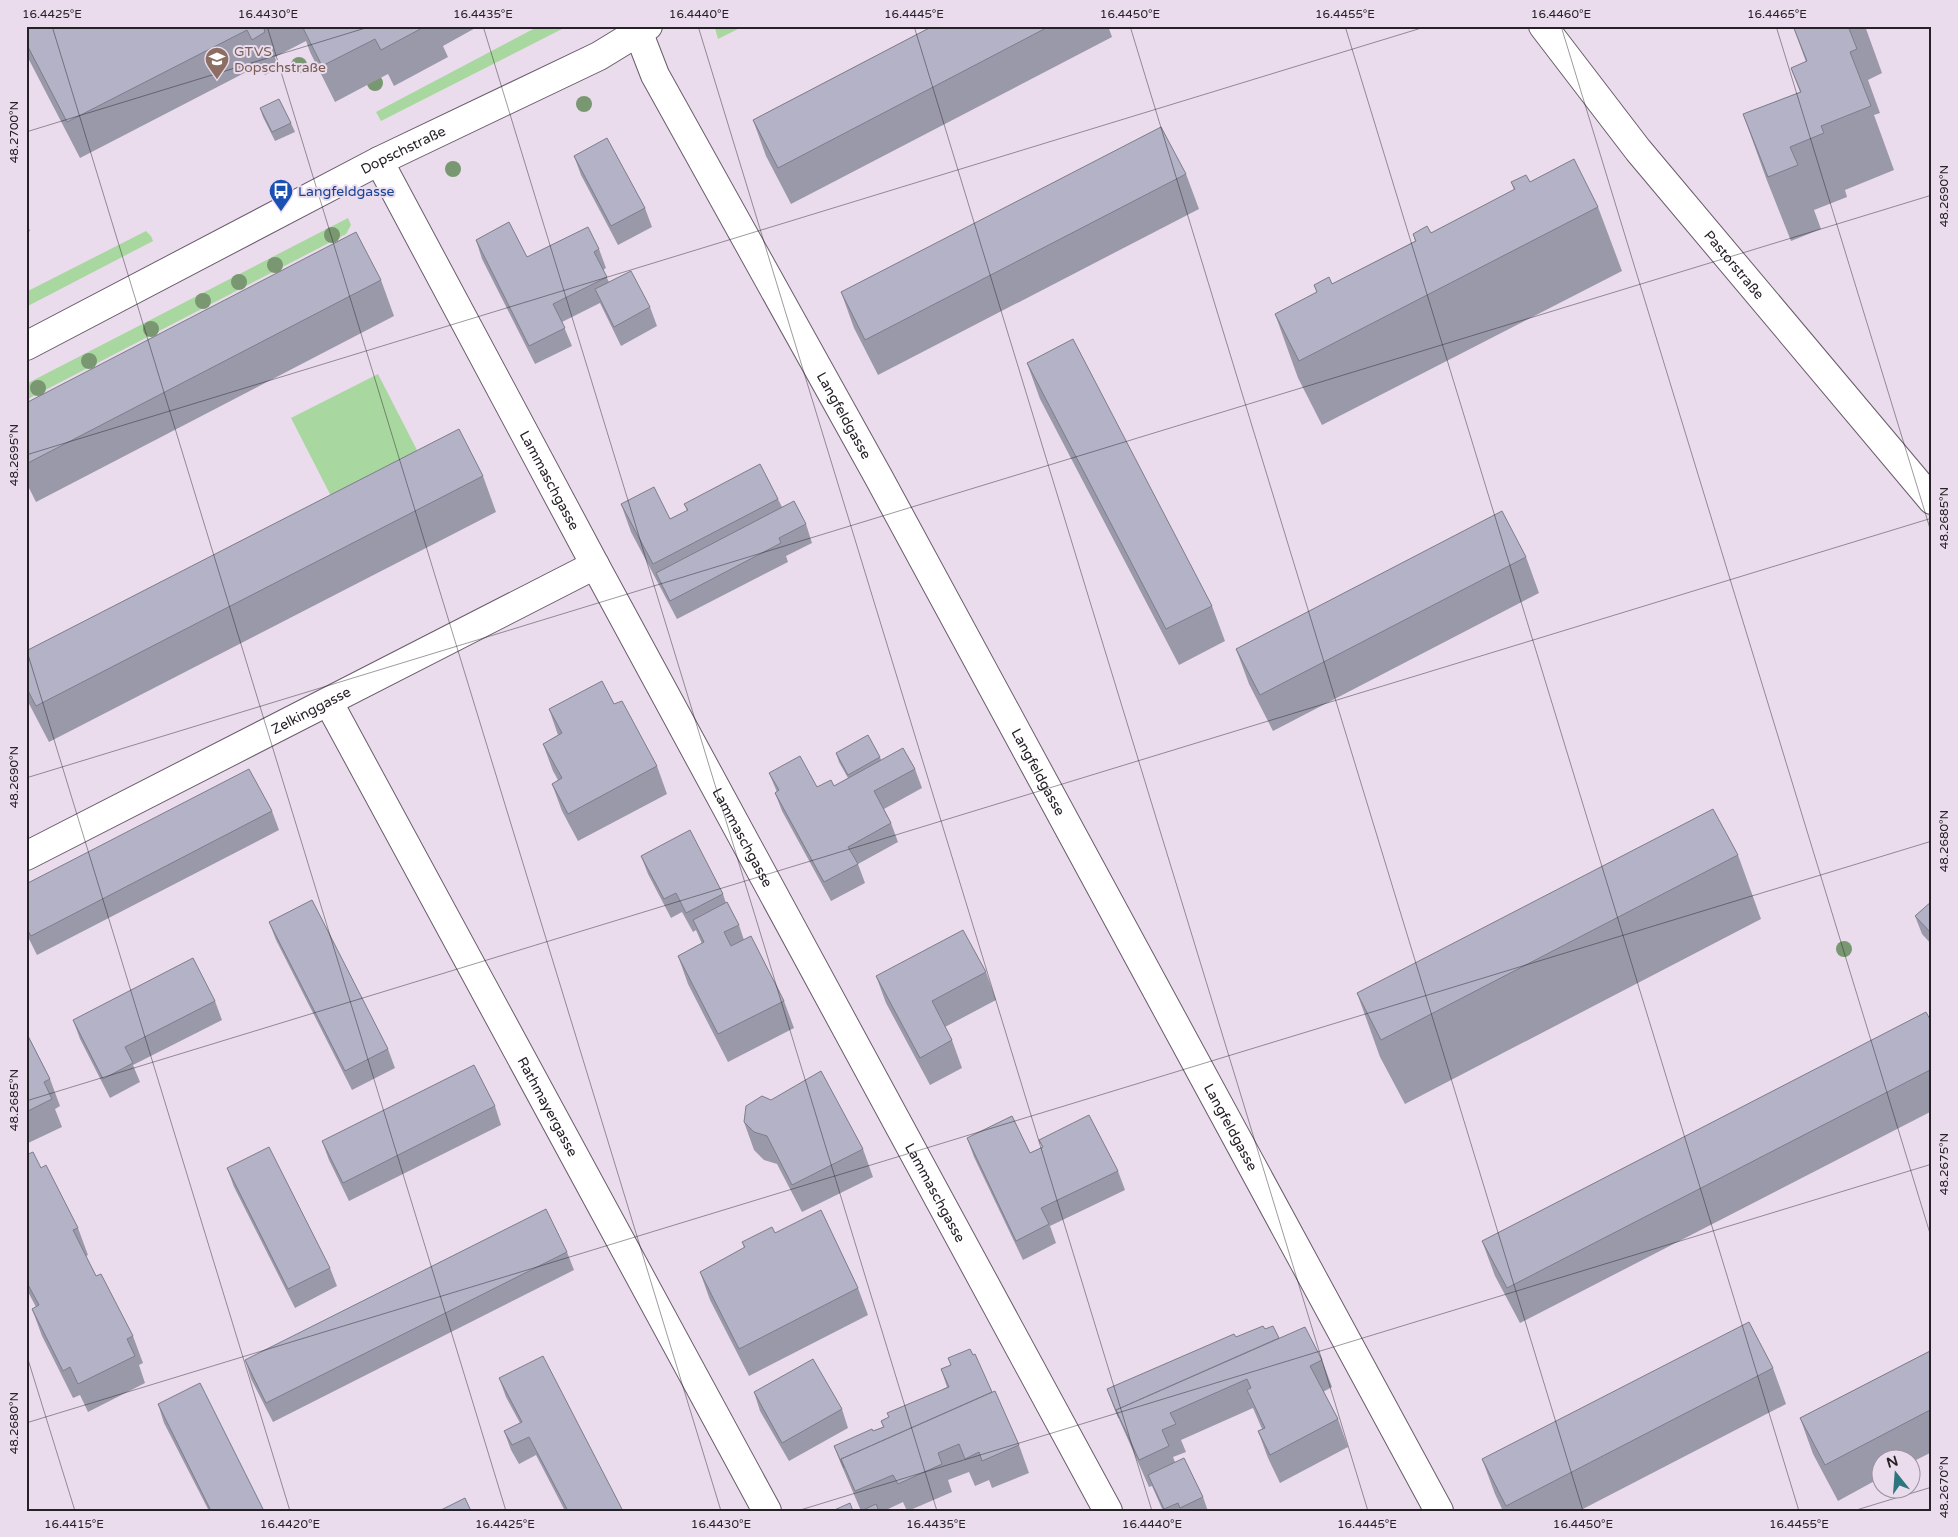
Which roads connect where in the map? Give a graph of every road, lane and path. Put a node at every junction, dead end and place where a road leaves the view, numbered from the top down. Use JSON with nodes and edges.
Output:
{"nodes":[{"id":1,"x":1543,"y":26,"type":"edge"},
{"id":2,"x":641,"y":28,"type":"edge"},
{"id":3,"x":379,"y":161,"type":"junction"},
{"id":4,"x":26,"y":346,"type":"edge"},
{"id":5,"x":1932,"y":500,"type":"edge"},
{"id":6,"x":596,"y":565,"type":"junction"},
{"id":7,"x":328,"y":703,"type":"junction"},
{"id":8,"x":26,"y":856,"type":"edge"},
{"id":9,"x":766,"y":1511,"type":"edge"},
{"id":10,"x":1108,"y":1511,"type":"edge"},
{"id":11,"x":1439,"y":1511,"type":"edge"}],
"edges":[{"from":1,"to":5,"type":"street","name":"Pastorstraße"},
{"from":2,"to":3,"type":"street","name":"Dopschstraße"},
{"from":2,"to":11,"type":"street","name":"Langfeldgasse"},
{"from":3,"to":4,"type":"street","name":"Dopschstraße"},
{"from":3,"to":6,"type":"street","name":"Lammaschgasse"},
{"from":6,"to":7,"type":"street","name":"Zelkinggasse"},
{"from":6,"to":10,"type":"street","name":"Lammaschgasse"},
{"from":7,"to":8,"type":"street","name":"Zelkinggasse"},
{"from":7,"to":9,"type":"street","name":"Rathmayergasse"}]}
